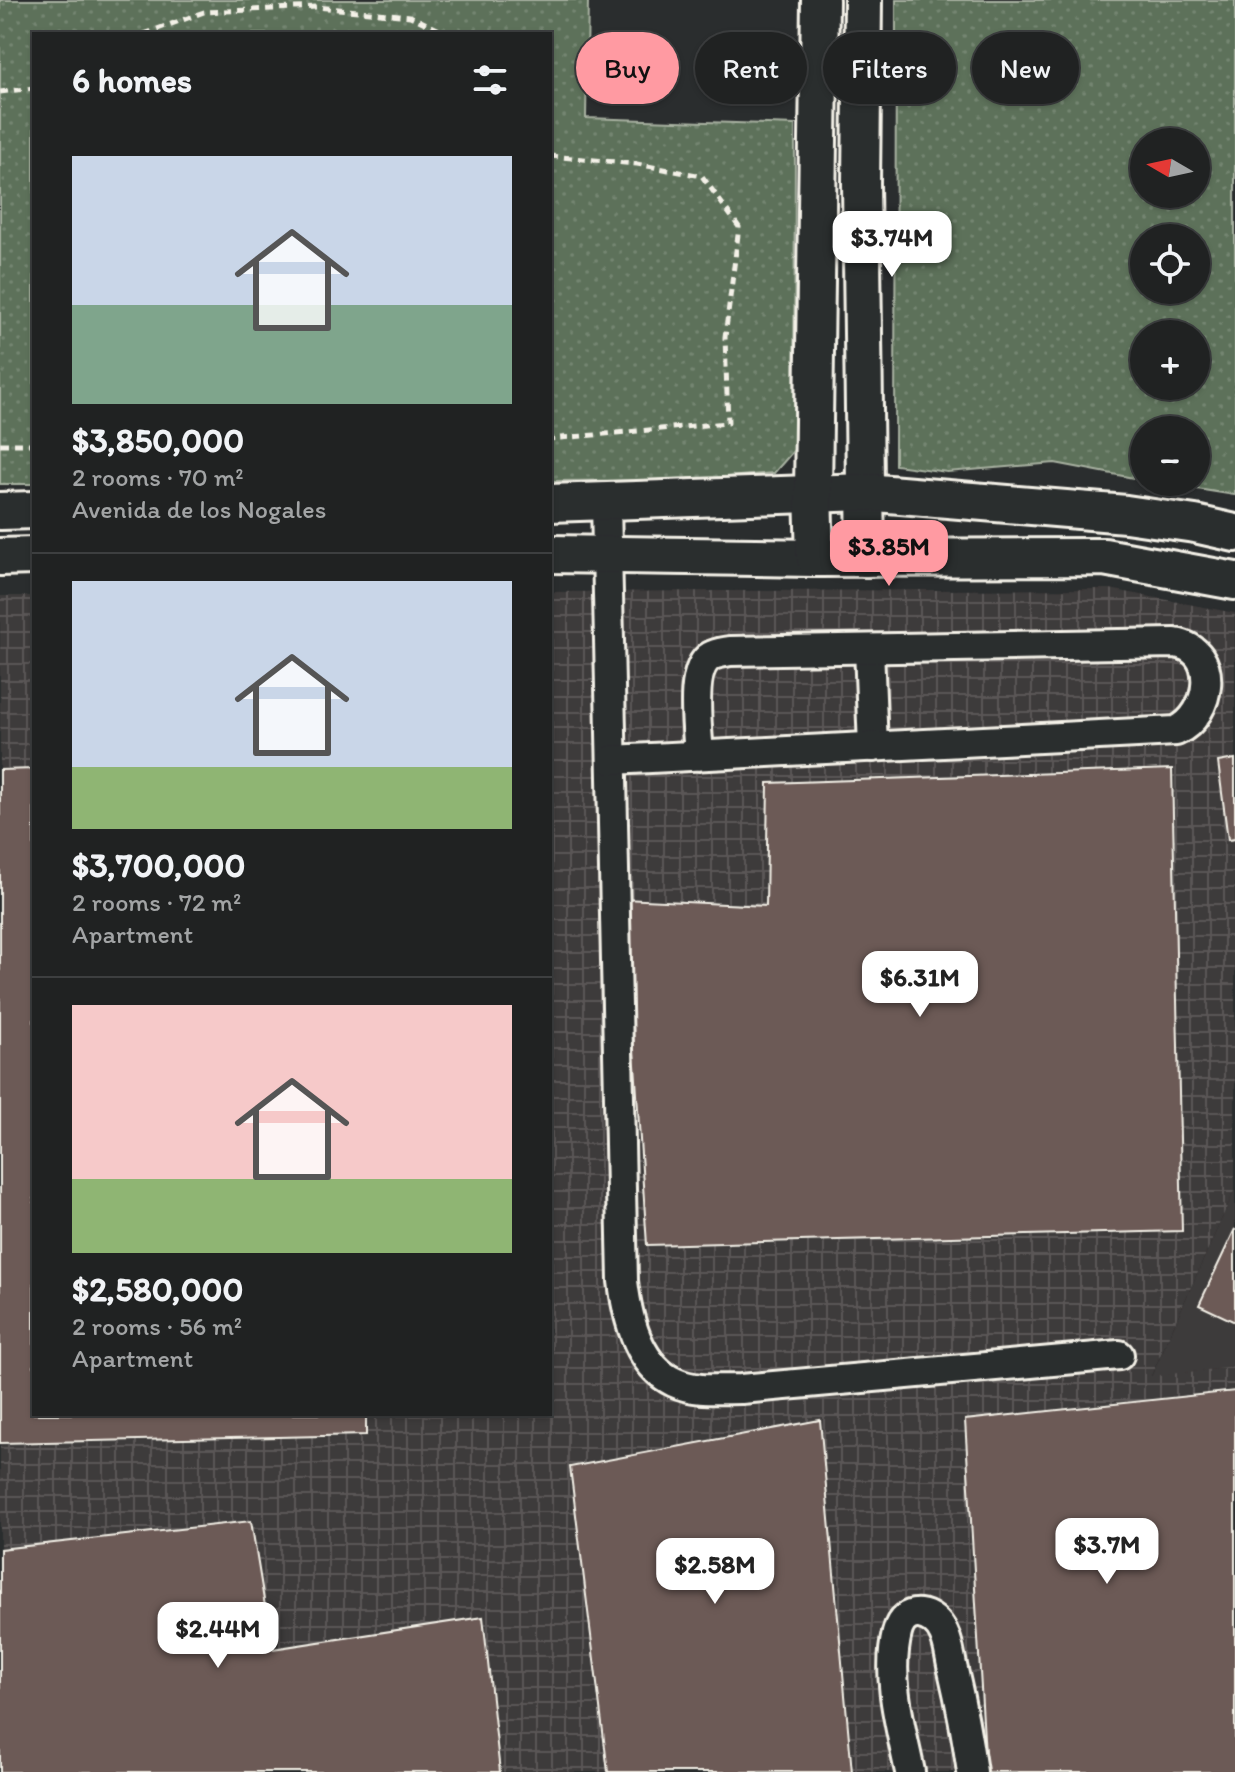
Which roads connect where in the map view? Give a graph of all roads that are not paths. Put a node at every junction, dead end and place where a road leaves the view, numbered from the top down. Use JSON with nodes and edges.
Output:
{"nodes":[{"id":1,"x":820,"y":0,"type":"edge"},
{"id":2,"x":863,"y":0,"type":"edge"},
{"id":3,"x":861,"y":183,"type":"junction"},
{"id":4,"x":817,"y":184,"type":"junction"},
{"id":5,"x":813,"y":492,"type":"junction"},
{"id":6,"x":865,"y":492,"type":"junction"},
{"id":7,"x":552,"y":503,"type":"edge"},
{"id":8,"x":606,"y":503,"type":"junction"},
{"id":9,"x":32,"y":510,"type":"edge"},
{"id":10,"x":0,"y":511,"type":"edge"},
{"id":11,"x":1235,"y":533,"type":"edge"},
{"id":12,"x":552,"y":554,"type":"edge"},
{"id":13,"x":606,"y":554,"type":"junction"},
{"id":14,"x":32,"y":556,"type":"edge"},
{"id":15,"x":0,"y":557,"type":"edge"},
{"id":16,"x":815,"y":558,"type":"junction"},
{"id":17,"x":866,"y":558,"type":"junction"},
{"id":18,"x":1235,"y":581,"type":"edge"},
{"id":19,"x":869,"y":649,"type":"junction"},
{"id":20,"x":873,"y":747,"type":"junction"},
{"id":21,"x":699,"y":756,"type":"junction"},
{"id":22,"x":612,"y":760,"type":"junction"},
{"id":23,"x":1119,"y":1355,"type":"dead end"},
{"id":24,"x":910,"y":1772,"type":"edge"},
{"id":25,"x":972,"y":1772,"type":"edge"}],
"edges":[{"from":1,"to":4,"type":"main road"},
{"from":2,"to":3,"type":"main road"},
{"from":3,"to":4,"type":"main road"},
{"from":3,"to":6,"type":"main road"},
{"from":4,"to":5,"type":"main road"},
{"from":5,"to":6,"type":"main road"},
{"from":5,"to":8,"type":"main road"},
{"from":5,"to":16,"type":"main road"},
{"from":6,"to":11,"type":"main road"},
{"from":6,"to":17,"type":"main road"},
{"from":7,"to":8,"type":"main road"},
{"from":8,"to":13,"type":"lane"},
{"from":9,"to":10,"type":"main road"},
{"from":12,"to":13,"type":"main road"},
{"from":13,"to":16,"type":"main road"},
{"from":13,"to":22,"type":"lane"},
{"from":14,"to":15,"type":"main road"},
{"from":16,"to":17,"type":"main road"},
{"from":17,"to":18,"type":"main road"},
{"from":19,"to":20,"type":"lane"},
{"from":19,"to":20,"type":"lane"},
{"from":19,"to":21,"type":"lane"},
{"from":20,"to":21,"type":"lane"},
{"from":21,"to":22,"type":"lane"},
{"from":22,"to":23,"type":"lane"},
{"from":24,"to":25,"type":"lane"}]}
